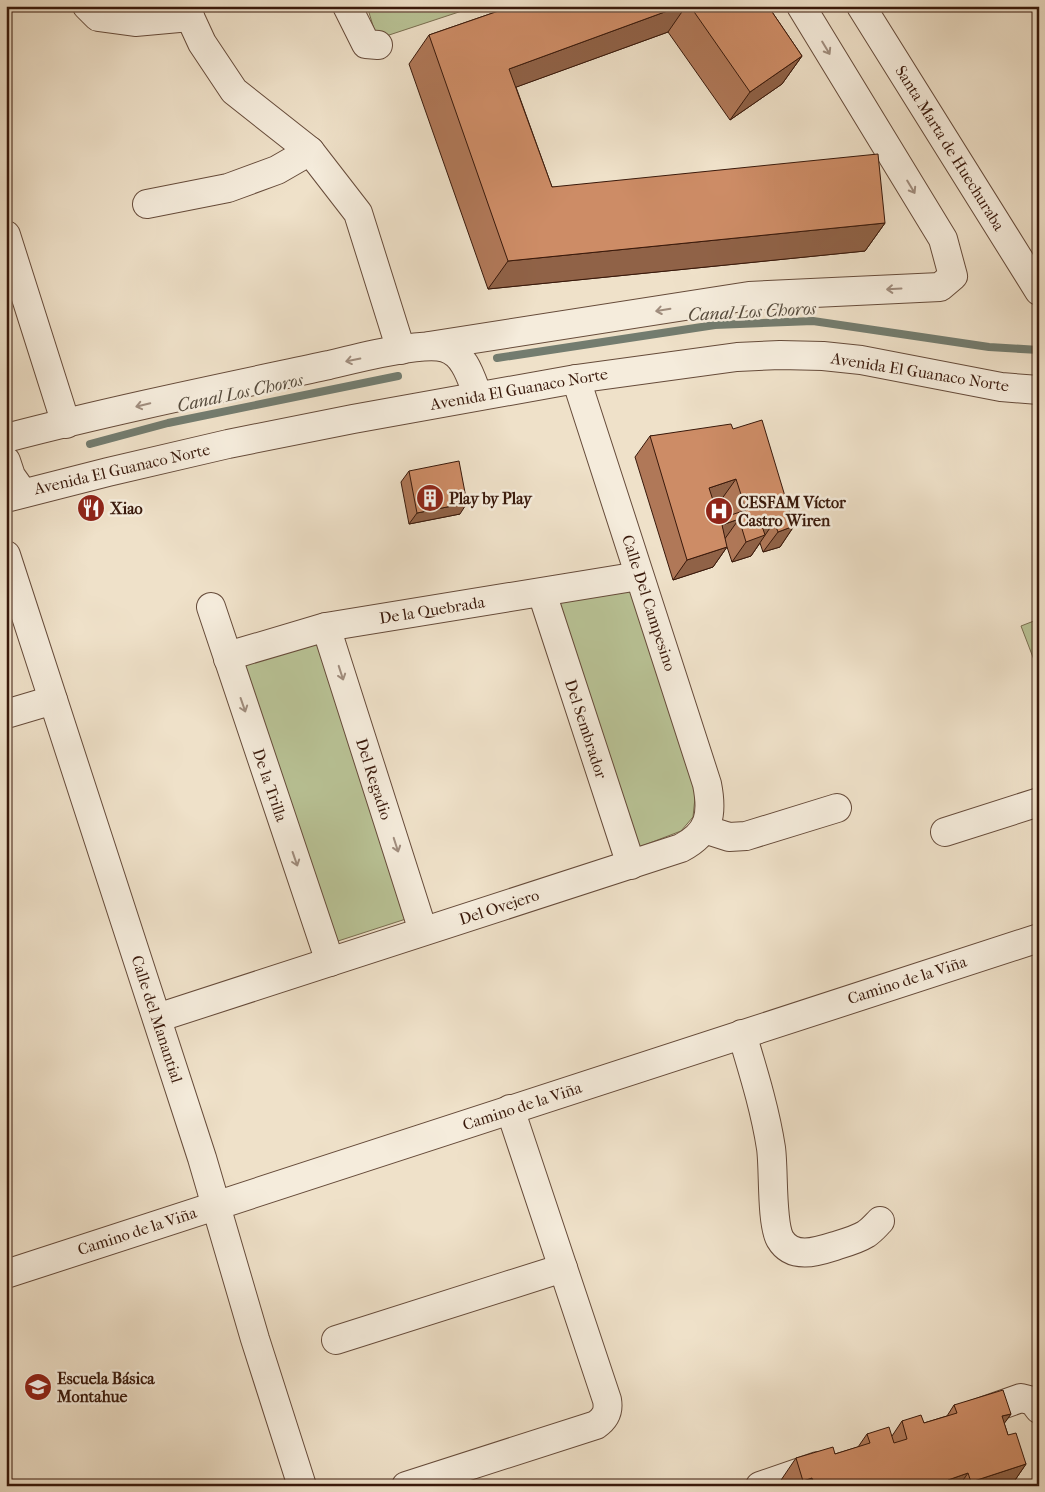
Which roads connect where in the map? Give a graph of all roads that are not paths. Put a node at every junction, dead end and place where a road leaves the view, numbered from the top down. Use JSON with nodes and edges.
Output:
{"nodes":[{"id":1,"x":87,"y":6,"type":"edge"},
{"id":2,"x":347,"y":6,"type":"edge"},
{"id":3,"x":801,"y":6,"type":"edge"},
{"id":4,"x":861,"y":6,"type":"edge"},
{"id":5,"x":189,"y":12,"type":"edge"},
{"id":6,"x":378,"y":45,"type":"dead end"},
{"id":7,"x":310,"y":151,"type":"junction"},
{"id":8,"x":147,"y":204,"type":"dead end"},
{"id":9,"x":6,"y":234,"type":"edge"},
{"id":10,"x":1039,"y":291,"type":"edge"},
{"id":11,"x":429,"y":346,"type":"junction"},
{"id":12,"x":401,"y":350,"type":"junction"},
{"id":13,"x":576,"y":379,"type":"junction"},
{"id":14,"x":1039,"y":390,"type":"edge"},
{"id":15,"x":478,"y":396,"type":"junction"},
{"id":16,"x":66,"y":424,"type":"junction"},
{"id":17,"x":7,"y":446,"type":"edge"},
{"id":18,"x":14,"y":495,"type":"edge"},
{"id":19,"x":6,"y":555,"type":"edge"},
{"id":20,"x":640,"y":576,"type":"junction"},
{"id":21,"x":542,"y":593,"type":"junction"},
{"id":22,"x":211,"y":607,"type":"dead end"},
{"id":23,"x":326,"y":627,"type":"junction"},
{"id":24,"x":228,"y":658,"type":"junction"},
{"id":25,"x":53,"y":700,"type":"junction"},
{"id":26,"x":6,"y":714,"type":"edge"},
{"id":27,"x":837,"y":808,"type":"dead end"},
{"id":28,"x":1038,"y":808,"type":"edge"},
{"id":29,"x":704,"y":829,"type":"junction"},
{"id":30,"x":945,"y":832,"type":"dead end"},
{"id":31,"x":630,"y":865,"type":"junction"},
{"id":32,"x":423,"y":931,"type":"junction"},
{"id":33,"x":1039,"y":938,"type":"edge"},
{"id":34,"x":330,"y":962,"type":"junction"},
{"id":35,"x":157,"y":1018,"type":"junction"},
{"id":36,"x":742,"y":1034,"type":"junction"},
{"id":37,"x":510,"y":1110,"type":"junction"},
{"id":38,"x":216,"y":1206,"type":"junction"},
{"id":39,"x":880,"y":1221,"type":"dead end"},
{"id":40,"x":563,"y":1268,"type":"junction"},
{"id":41,"x":6,"y":1274,"type":"edge"},
{"id":42,"x":336,"y":1340,"type":"dead end"},
{"id":43,"x":1039,"y":1409,"type":"edge"},
{"id":44,"x":953,"y":1422,"type":"edge"},
{"id":45,"x":842,"y":1457,"type":"edge"},
{"id":46,"x":302,"y":1486,"type":"edge"},
{"id":47,"x":406,"y":1486,"type":"edge"},
{"id":48,"x":760,"y":1486,"type":"edge"}],
"edges":[{"from":1,"to":5,"type":"street"},
{"from":2,"to":6,"type":"street"},
{"from":3,"to":11,"type":"street","one_way":true},
{"from":4,"to":10,"type":"street","name":"Santa Marta de Huechuraba"},
{"from":5,"to":7,"type":"street"},
{"from":7,"to":8,"type":"street"},
{"from":7,"to":12,"type":"street"},
{"from":9,"to":16,"type":"street"},
{"from":11,"to":12,"type":"street"},
{"from":11,"to":15,"type":"street"},
{"from":12,"to":16,"type":"street","one_way":true},
{"from":13,"to":14,"type":"street","name":"Avenida El Guanaco Norte"},
{"from":13,"to":15,"type":"street","name":"Avenida El Guanaco Norte"},
{"from":13,"to":20,"type":"street","name":"Calle Del Campesino"},
{"from":15,"to":18,"type":"street","name":"Avenida El Guanaco Norte"},
{"from":16,"to":17,"type":"street"},
{"from":17,"to":18,"type":"street"},
{"from":19,"to":25,"type":"street","name":"Calle del Manantial"},
{"from":20,"to":21,"type":"street","name":"De la Quebrada"},
{"from":20,"to":29,"type":"street","name":"Calle Del Campesino"},
{"from":21,"to":23,"type":"street","name":"De la Quebrada"},
{"from":21,"to":31,"type":"street","name":"Del Sembrador"},
{"from":22,"to":24,"type":"street","name":"De la Trilla"},
{"from":23,"to":24,"type":"street","name":"De la Quebrada"},
{"from":23,"to":32,"type":"street","name":"Del Regadio","one_way":true},
{"from":24,"to":34,"type":"street","name":"De la Trilla","one_way":true},
{"from":25,"to":26,"type":"street"},
{"from":25,"to":35,"type":"street","name":"Calle del Manantial"},
{"from":27,"to":29,"type":"street"},
{"from":28,"to":30,"type":"street"},
{"from":29,"to":31,"type":"street","name":"Del Ovejero"},
{"from":31,"to":32,"type":"street","name":"Del Ovejero"},
{"from":32,"to":34,"type":"street","name":"Del Ovejero"},
{"from":33,"to":36,"type":"street","name":"Camino de la Viña"},
{"from":34,"to":35,"type":"street","name":"Del Ovejero"},
{"from":35,"to":38,"type":"street","name":"Calle del Manantial"},
{"from":36,"to":37,"type":"street","name":"Camino de la Viña"},
{"from":36,"to":39,"type":"street"},
{"from":37,"to":38,"type":"street","name":"Camino de la Viña"},
{"from":37,"to":40,"type":"street"},
{"from":38,"to":41,"type":"street","name":"Camino de la Viña"},
{"from":38,"to":46,"type":"street","name":"Calle del Manantial"},
{"from":40,"to":42,"type":"street"},
{"from":40,"to":47,"type":"street"},
{"from":43,"to":44,"type":"street"},
{"from":45,"to":48,"type":"street"}]}
